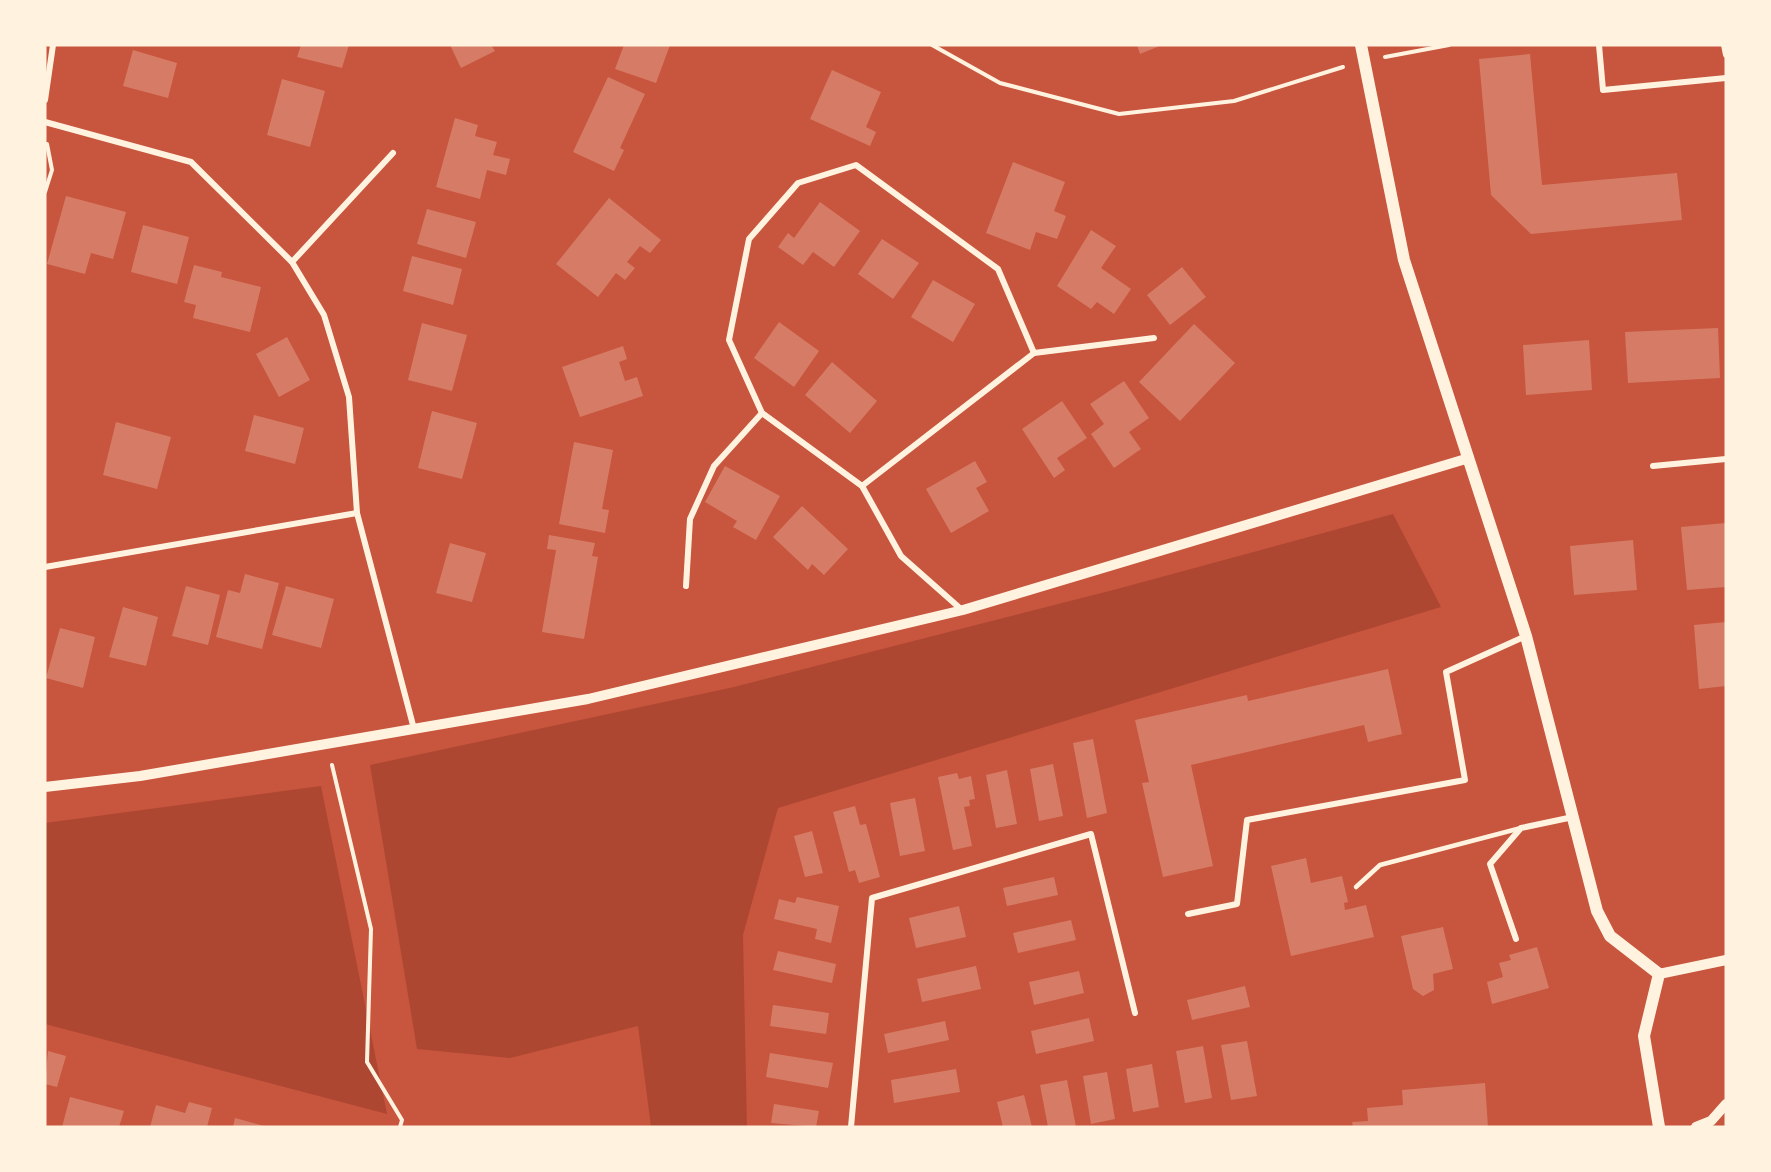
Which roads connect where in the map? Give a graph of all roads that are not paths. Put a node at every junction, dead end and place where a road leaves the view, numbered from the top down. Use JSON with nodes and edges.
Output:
{"nodes":[{"id":1,"x":53,"y":45,"type":"edge"},
{"id":2,"x":1360,"y":45,"type":"edge"},
{"id":3,"x":1599,"y":45,"type":"edge"},
{"id":4,"x":1724,"y":45,"type":"edge"},
{"id":5,"x":1726,"y":55,"type":"edge"},
{"id":6,"x":1726,"y":78,"type":"edge"},
{"id":7,"x":45,"y":100,"type":"edge"},
{"id":8,"x":45,"y":122,"type":"edge"},
{"id":9,"x":393,"y":153,"type":"dead end"},
{"id":10,"x":292,"y":262,"type":"junction"},
{"id":11,"x":1154,"y":338,"type":"dead end"},
{"id":12,"x":1034,"y":353,"type":"junction"},
{"id":13,"x":762,"y":413,"type":"junction"},
{"id":14,"x":1468,"y":458,"type":"junction"},
{"id":15,"x":1726,"y":459,"type":"edge"},
{"id":16,"x":1653,"y":466,"type":"dead end"},
{"id":17,"x":862,"y":486,"type":"junction"},
{"id":18,"x":357,"y":513,"type":"junction"},
{"id":19,"x":45,"y":567,"type":"edge"},
{"id":20,"x":686,"y":586,"type":"dead end"},
{"id":21,"x":963,"y":610,"type":"junction"},
{"id":22,"x":1526,"y":636,"type":"junction"},
{"id":23,"x":414,"y":729,"type":"junction"},
{"id":24,"x":45,"y":787,"type":"edge"},
{"id":25,"x":1573,"y":817,"type":"junction"},
{"id":26,"x":1521,"y":828,"type":"junction"},
{"id":27,"x":1356,"y":887,"type":"dead end"},
{"id":28,"x":1188,"y":914,"type":"dead end"},
{"id":29,"x":1515,"y":939,"type":"dead end"},
{"id":30,"x":1726,"y":960,"type":"edge"},
{"id":31,"x":1659,"y":974,"type":"junction"},
{"id":32,"x":1135,"y":1013,"type":"dead end"},
{"id":33,"x":1726,"y":1104,"type":"edge"},
{"id":34,"x":851,"y":1127,"type":"edge"},
{"id":35,"x":1659,"y":1127,"type":"edge"},
{"id":36,"x":1696,"y":1127,"type":"edge"}],
"edges":[{"from":1,"to":7,"type":"street"},
{"from":2,"to":14,"type":"main road"},
{"from":3,"to":6,"type":"street"},
{"from":4,"to":5,"type":"street"},
{"from":8,"to":10,"type":"street"},
{"from":9,"to":10,"type":"street"},
{"from":10,"to":18,"type":"street"},
{"from":11,"to":12,"type":"street"},
{"from":12,"to":13,"type":"street"},
{"from":12,"to":17,"type":"street"},
{"from":13,"to":17,"type":"street"},
{"from":13,"to":20,"type":"street"},
{"from":14,"to":21,"type":"street"},
{"from":14,"to":22,"type":"main road"},
{"from":15,"to":16,"type":"street"},
{"from":17,"to":21,"type":"street"},
{"from":18,"to":19,"type":"street"},
{"from":18,"to":23,"type":"street"},
{"from":21,"to":23,"type":"street"},
{"from":22,"to":25,"type":"main road"},
{"from":22,"to":28,"type":"street"},
{"from":23,"to":24,"type":"street"},
{"from":25,"to":26,"type":"street"},
{"from":25,"to":31,"type":"main road"},
{"from":26,"to":27,"type":"lane"},
{"from":26,"to":29,"type":"street"},
{"from":30,"to":31,"type":"street"},
{"from":31,"to":35,"type":"main road"},
{"from":32,"to":34,"type":"street"},
{"from":33,"to":36,"type":"street"}]}
